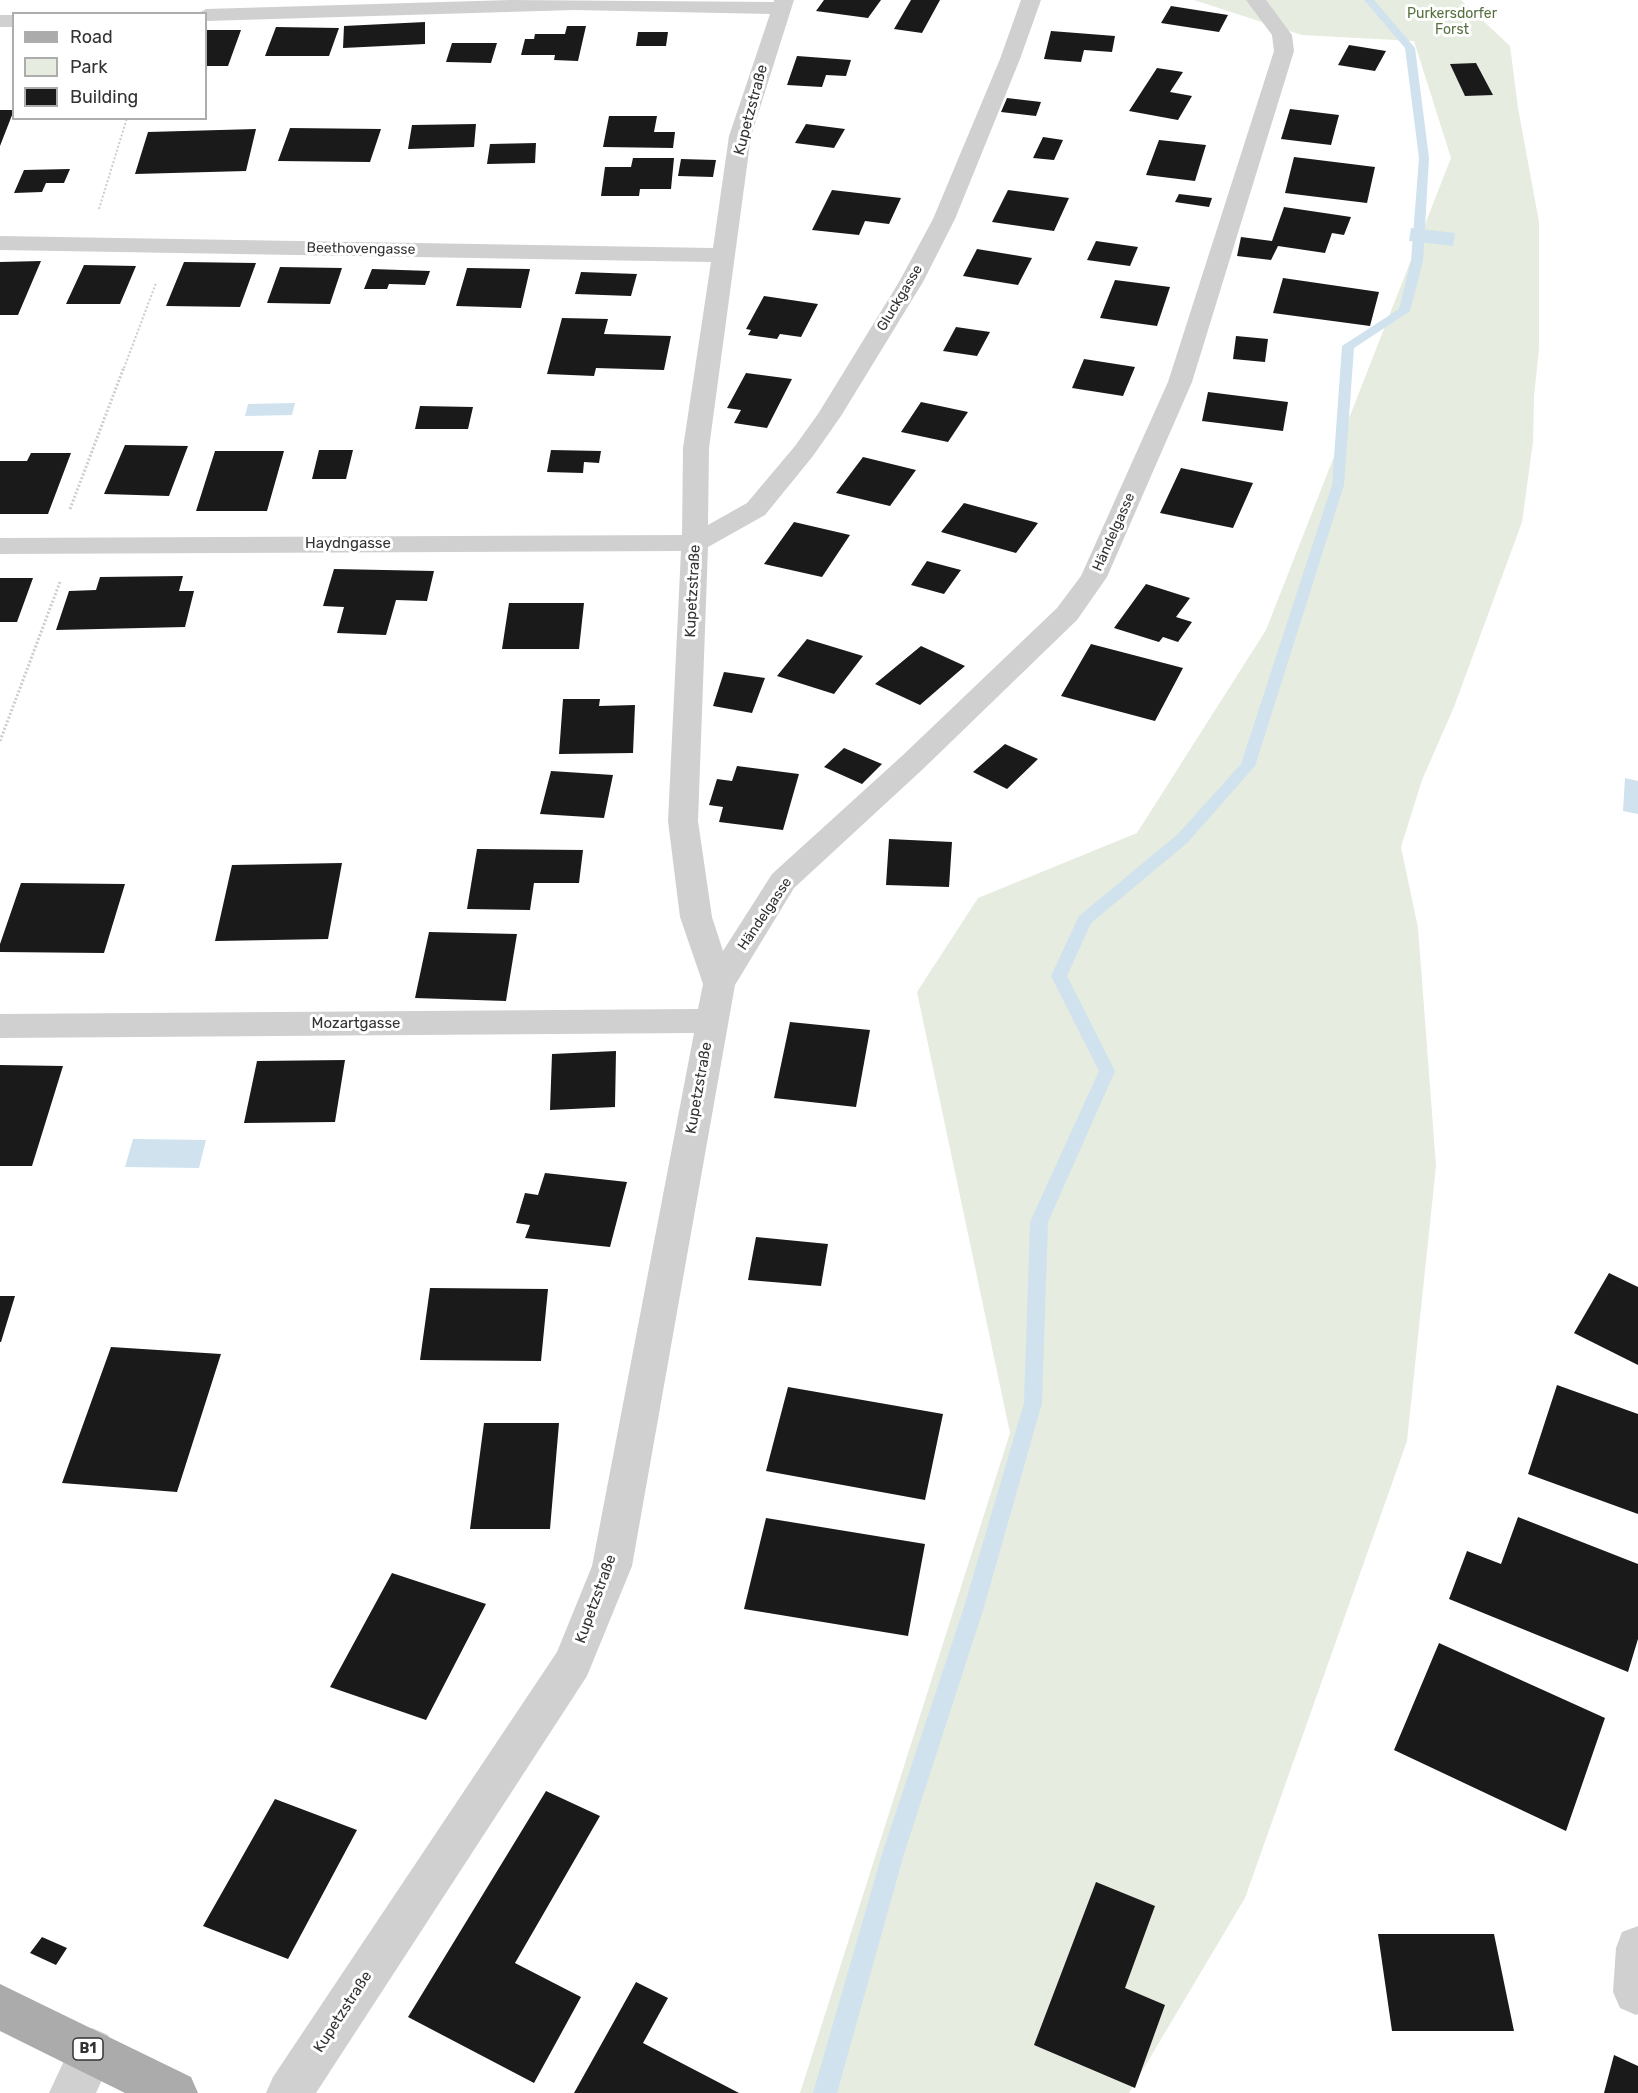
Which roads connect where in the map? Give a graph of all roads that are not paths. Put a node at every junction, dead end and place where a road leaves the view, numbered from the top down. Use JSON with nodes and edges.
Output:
{"nodes":[{"id":1,"x":1031,"y":0,"type":"edge"},
{"id":2,"x":1256,"y":0,"type":"edge"},
{"id":3,"x":782,"y":4,"type":"edge"},
{"id":4,"x":207,"y":15,"type":"edge"},
{"id":5,"x":0,"y":243,"type":"edge"},
{"id":6,"x":722,"y":255,"type":"junction"},
{"id":7,"x":695,"y":543,"type":"junction"},
{"id":8,"x":0,"y":546,"type":"edge"},
{"id":9,"x":718,"y":984,"type":"junction"},
{"id":10,"x":711,"y":1022,"type":"junction"},
{"id":11,"x":0,"y":1026,"type":"edge"},
{"id":12,"x":1638,"y":1948,"type":"edge"},
{"id":13,"x":1636,"y":1992,"type":"dead end"},
{"id":14,"x":0,"y":2007,"type":"edge"},
{"id":15,"x":93,"y":2051,"type":"junction"},
{"id":16,"x":72,"y":2093,"type":"edge"},
{"id":17,"x":176,"y":2093,"type":"edge"},
{"id":18,"x":289,"y":2093,"type":"edge"}],
"edges":[{"from":1,"to":7,"type":"street","name":"Gluckgasse"},
{"from":2,"to":9,"type":"street","name":"Händelgasse"},
{"from":3,"to":4,"type":"street"},
{"from":3,"to":6,"type":"street","name":"Kupetzstraße"},
{"from":5,"to":6,"type":"street","name":"Beethovengasse"},
{"from":6,"to":7,"type":"street","name":"Kupetzstraße"},
{"from":7,"to":8,"type":"street","name":"Haydngasse"},
{"from":7,"to":9,"type":"street","name":"Kupetzstraße"},
{"from":9,"to":10,"type":"street","name":"Kupetzstraße"},
{"from":10,"to":11,"type":"street","name":"Mozartgasse"},
{"from":10,"to":18,"type":"street","name":"Kupetzstraße"},
{"from":12,"to":13,"type":"street"},
{"from":14,"to":15,"type":"main road","number":"B1"},
{"from":15,"to":16,"type":"street"},
{"from":15,"to":17,"type":"main road","number":"B1"}]}
